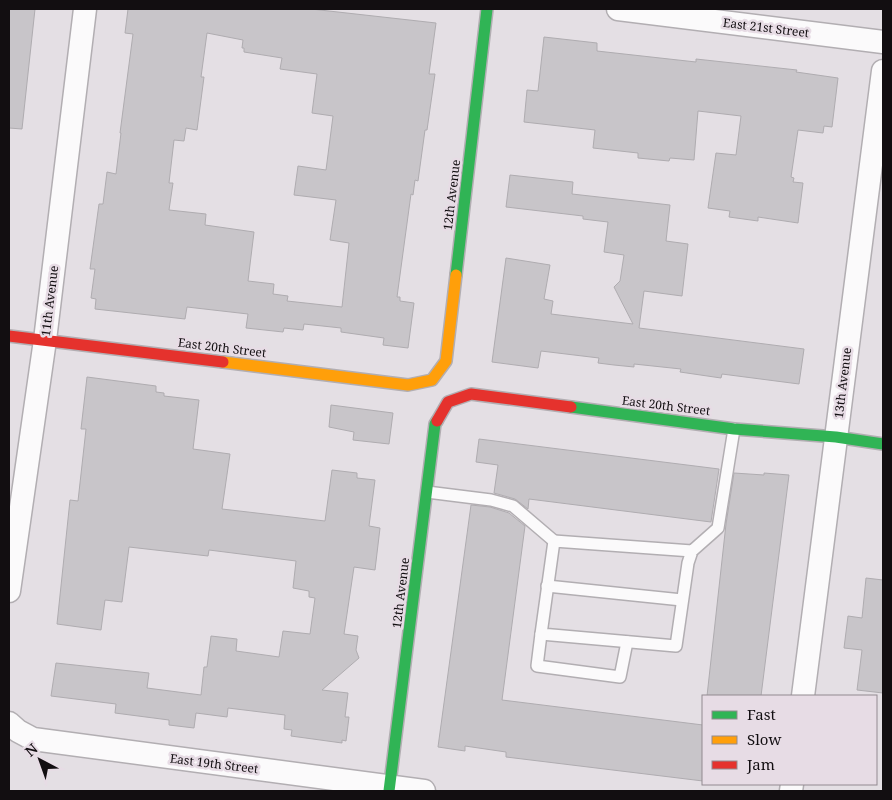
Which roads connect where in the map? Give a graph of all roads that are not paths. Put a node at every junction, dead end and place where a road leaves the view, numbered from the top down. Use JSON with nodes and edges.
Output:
{"nodes":[{"id":1,"x":85,"y":9,"type":"edge"},
{"id":2,"x":488,"y":9,"type":"edge"},
{"id":3,"x":618,"y":9,"type":"edge"},
{"id":4,"x":883,"y":42,"type":"edge"},
{"id":5,"x":883,"y":71,"type":"edge"},
{"id":6,"x":9,"y":336,"type":"edge"},
{"id":7,"x":45,"y":340,"type":"junction"},
{"id":8,"x":432,"y":380,"type":"joint"},
{"id":9,"x":448,"y":402,"type":"joint"},
{"id":10,"x":734,"y":429,"type":"junction"},
{"id":11,"x":836,"y":437,"type":"junction"},
{"id":12,"x":883,"y":444,"type":"edge"},
{"id":13,"x":428,"y":492,"type":"junction"},
{"id":14,"x":554,"y":541,"type":"junction"},
{"id":15,"x":692,"y":551,"type":"junction"},
{"id":16,"x":548,"y":586,"type":"junction"},
{"id":17,"x":9,"y":592,"type":"edge"},
{"id":18,"x":682,"y":600,"type":"junction"},
{"id":19,"x":541,"y":634,"type":"junction"},
{"id":20,"x":628,"y":642,"type":"junction"},
{"id":21,"x":803,"y":695,"type":"edge"},
{"id":22,"x":9,"y":723,"type":"edge"},
{"id":23,"x":390,"y":789,"type":"edge"},
{"id":24,"x":424,"y":791,"type":"edge"}],
"edges":[{"from":1,"to":7,"type":"street","name":"11th Avenue"},
{"from":2,"to":8,"type":"street","name":"12th Avenue"},
{"from":3,"to":4,"type":"street","name":"East 21st Street"},
{"from":5,"to":11,"type":"street","name":"13th Avenue"},
{"from":6,"to":7,"type":"street","name":"East 20th Street"},
{"from":7,"to":8,"type":"street","name":"East 20th Street"},
{"from":7,"to":17,"type":"street","name":"11th Avenue"},
{"from":9,"to":10,"type":"street","name":"East 20th Street"},
{"from":9,"to":13,"type":"street","name":"12th Avenue"},
{"from":10,"to":11,"type":"street","name":"East 20th Street"},
{"from":10,"to":15,"type":"lane"},
{"from":11,"to":12,"type":"street","name":"East 20th Street"},
{"from":11,"to":21,"type":"street","name":"13th Avenue"},
{"from":13,"to":14,"type":"lane"},
{"from":13,"to":23,"type":"street","name":"12th Avenue"},
{"from":14,"to":15,"type":"lane"},
{"from":14,"to":16,"type":"lane"},
{"from":15,"to":18,"type":"lane"},
{"from":16,"to":18,"type":"lane"},
{"from":16,"to":19,"type":"lane"},
{"from":18,"to":20,"type":"lane"},
{"from":19,"to":20,"type":"lane"},
{"from":19,"to":20,"type":"lane"},
{"from":22,"to":23,"type":"street","name":"East 19th Street"},
{"from":23,"to":24,"type":"street","name":"East 19th Street"}]}
